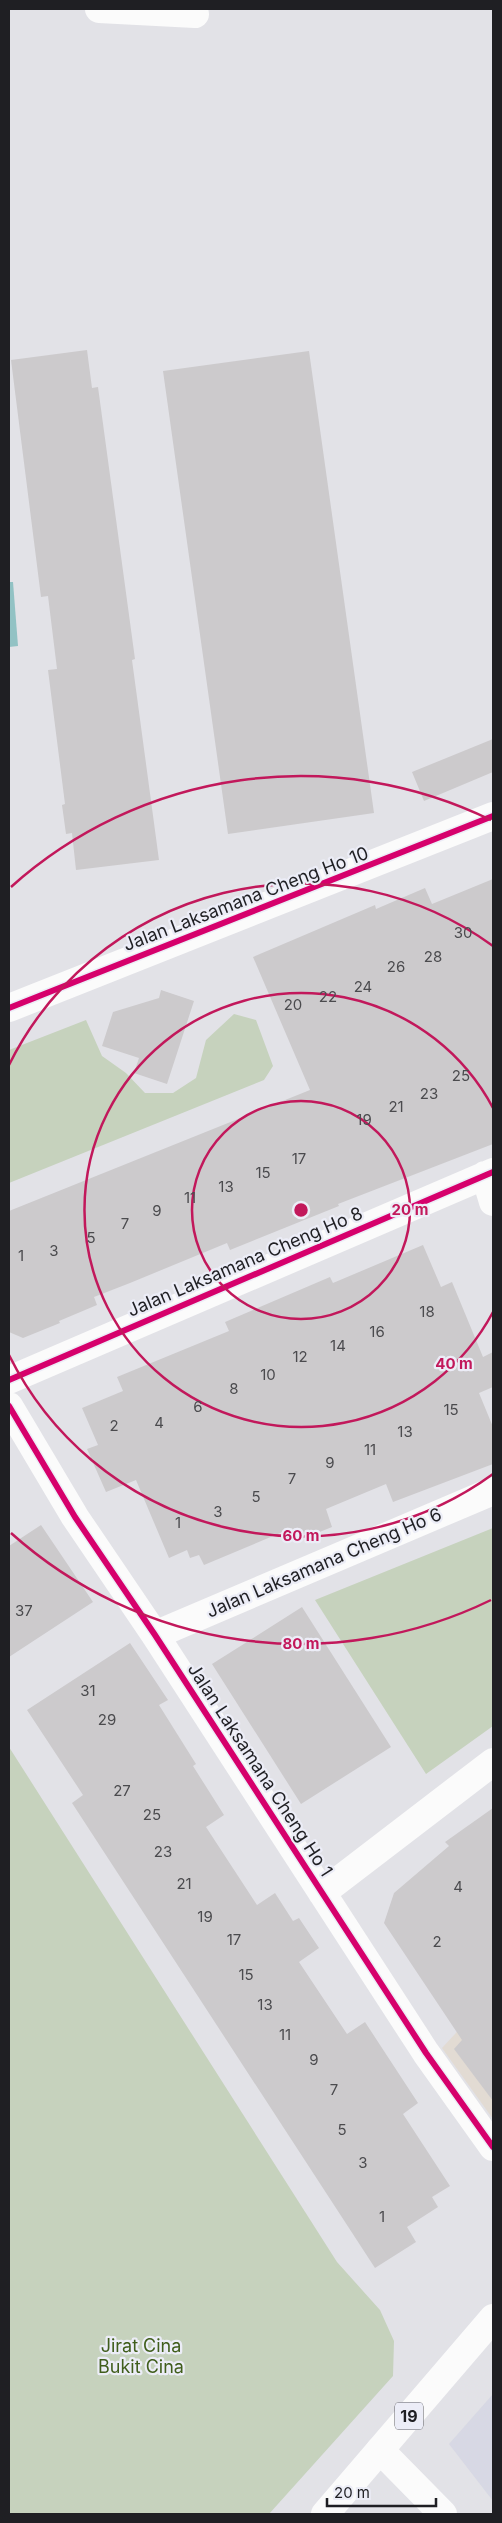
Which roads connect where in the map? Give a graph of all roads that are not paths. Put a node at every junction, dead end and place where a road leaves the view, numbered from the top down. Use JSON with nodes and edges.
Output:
{"nodes":[{"id":1,"x":99,"y":9,"type":"edge"},
{"id":2,"x":195,"y":14,"type":"dead end"},
{"id":3,"x":493,"y":816,"type":"edge"},
{"id":4,"x":9,"y":1008,"type":"edge"},
{"id":5,"x":489,"y":1174,"type":"edge"},
{"id":6,"x":493,"y":1202,"type":"edge"},
{"id":7,"x":9,"y":1380,"type":"edge"},
{"id":8,"x":9,"y":1406,"type":"edge"},
{"id":9,"x":493,"y":1491,"type":"edge"},
{"id":10,"x":155,"y":1634,"type":"junction"},
{"id":11,"x":493,"y":1762,"type":"edge"},
{"id":12,"x":322,"y":1893,"type":"junction"},
{"id":13,"x":493,"y":2147,"type":"edge"},
{"id":14,"x":493,"y":2318,"type":"edge"},
{"id":15,"x":380,"y":2450,"type":"junction"},
{"id":16,"x":325,"y":2514,"type":"edge"},
{"id":17,"x":444,"y":2514,"type":"edge"}],
"edges":[{"from":1,"to":2,"type":"street"},
{"from":3,"to":4,"type":"street","name":"Jalan Laksamana Cheng Ho 10"},
{"from":5,"to":6,"type":"street"},
{"from":5,"to":7,"type":"street","name":"Jalan Laksamana Cheng Ho 8"},
{"from":8,"to":10,"type":"street","name":"Jalan Laksamana Cheng Ho 1"},
{"from":9,"to":10,"type":"street","name":"Jalan Laksamana Cheng Ho 6"},
{"from":10,"to":12,"type":"street","name":"Jalan Laksamana Cheng Ho 1"},
{"from":11,"to":12,"type":"street"},
{"from":12,"to":13,"type":"street","name":"Jalan Laksamana Cheng Ho 1"},
{"from":14,"to":15,"type":"street","number":"19"},
{"from":15,"to":16,"type":"street","number":"19"},
{"from":15,"to":17,"type":"street"}]}
